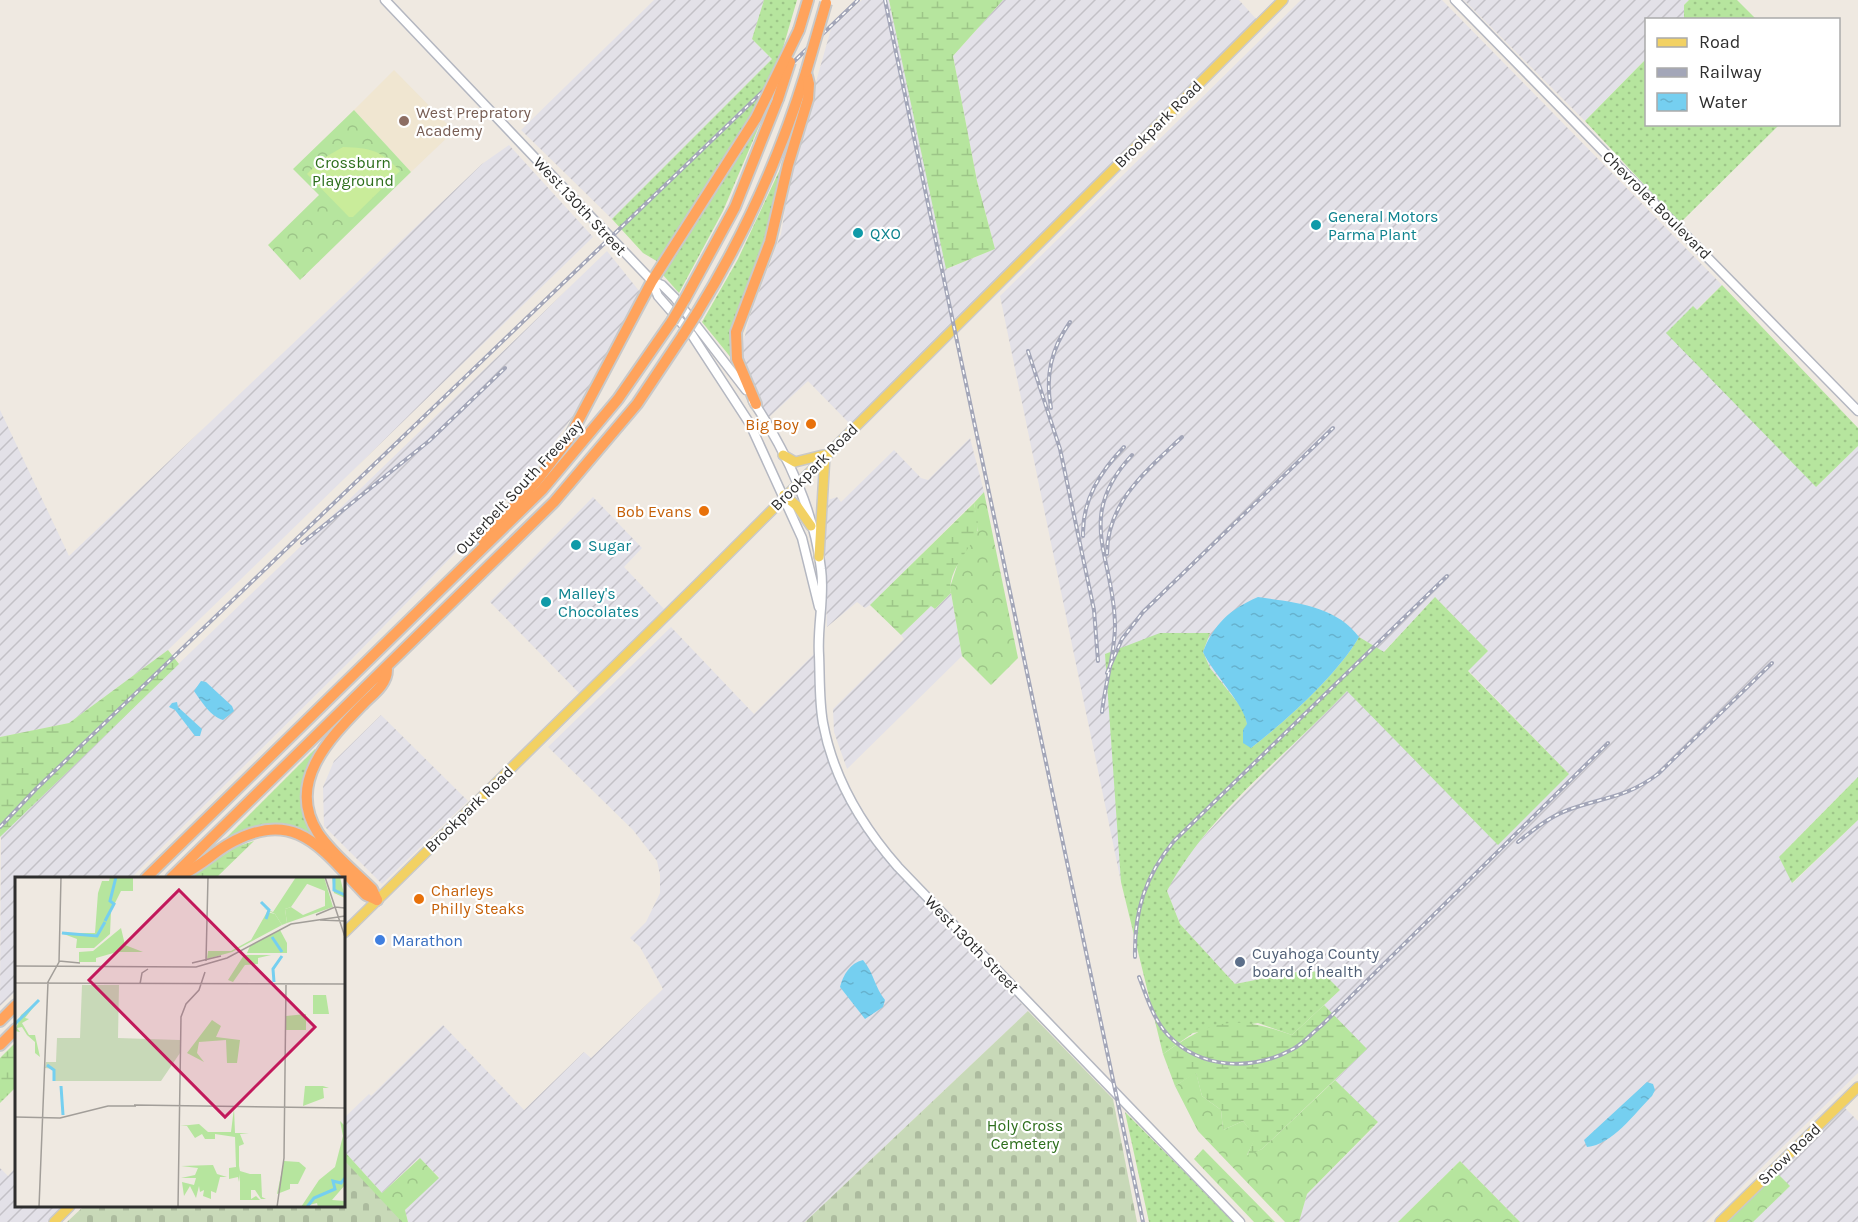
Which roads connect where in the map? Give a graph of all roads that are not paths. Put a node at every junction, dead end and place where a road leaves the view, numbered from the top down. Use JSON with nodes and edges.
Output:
{"nodes":[{"id":1,"x":385,"y":0,"type":"edge"},
{"id":2,"x":808,"y":0,"type":"edge"},
{"id":3,"x":1282,"y":0,"type":"edge"},
{"id":4,"x":1455,"y":0,"type":"edge"},
{"id":5,"x":826,"y":1,"type":"edge"},
{"id":6,"x":800,"y":29,"type":"junction"},
{"id":7,"x":806,"y":72,"type":"junction"},
{"id":8,"x":652,"y":281,"type":"junction"},
{"id":9,"x":756,"y":404,"type":"junction"},
{"id":10,"x":743,"y":410,"type":"junction"},
{"id":11,"x":1858,"y":411,"type":"edge"},
{"id":12,"x":768,"y":428,"type":"junction"},
{"id":13,"x":755,"y":433,"type":"junction"},
{"id":14,"x":825,"y":454,"type":"junction"},
{"id":15,"x":783,"y":455,"type":"junction"},
{"id":16,"x":796,"y":483,"type":"junction"},
{"id":17,"x":784,"y":495,"type":"junction"},
{"id":18,"x":811,"y":526,"type":"junction"},
{"id":19,"x":815,"y":537,"type":"junction"},
{"id":20,"x":802,"y":538,"type":"junction"},
{"id":21,"x":819,"y":557,"type":"junction"},
{"id":22,"x":436,"y":595,"type":"junction"},
{"id":23,"x":820,"y":609,"type":"junction"},
{"id":24,"x":387,"y":669,"type":"junction"},
{"id":25,"x":148,"y":877,"type":"edge"},
{"id":26,"x":173,"y":877,"type":"edge"},
{"id":27,"x":377,"y":900,"type":"junction"},
{"id":28,"x":345,"y":932,"type":"edge"},
{"id":29,"x":15,"y":1006,"type":"edge"},
{"id":30,"x":3,"y":1018,"type":"edge"},
{"id":31,"x":15,"y":1030,"type":"edge"},
{"id":32,"x":0,"y":1046,"type":"edge"},
{"id":33,"x":1858,"y":1087,"type":"edge"},
{"id":34,"x":69,"y":1207,"type":"edge"},
{"id":35,"x":54,"y":1222,"type":"edge"},
{"id":36,"x":1240,"y":1222,"type":"edge"},
{"id":37,"x":1720,"y":1222,"type":"edge"}],
"edges":[{"from":1,"to":8,"type":"main road","name":"West 130th Street"},
{"from":2,"to":6,"type":"highway","name":"Outerbelt South Freeway"},
{"from":3,"to":14,"type":"main road","name":"Brookpark Road"},
{"from":4,"to":11,"type":"main road","name":"Chevrolet Boulevard"},
{"from":5,"to":7,"type":"highway","name":"Outerbelt South Freeway","bridge":true},
{"from":6,"to":8,"type":"highway","bridge":true},
{"from":6,"to":22,"type":"highway","name":"Outerbelt South Freeway","bridge":true},
{"from":7,"to":9,"type":"highway"},
{"from":7,"to":24,"type":"highway","name":"Outerbelt South Freeway","bridge":true},
{"from":8,"to":9,"type":"main road","name":"West 130th Street"},
{"from":8,"to":10,"type":"main road","name":"West 130th Street"},
{"from":8,"to":22,"type":"highway"},
{"from":9,"to":10,"type":"main road"},
{"from":9,"to":12,"type":"main road","name":"West 130th Street"},
{"from":10,"to":13,"type":"main road","name":"West 130th Street"},
{"from":12,"to":13,"type":"main road"},
{"from":12,"to":15,"type":"main road","name":"West 130th Street"},
{"from":13,"to":17,"type":"main road","name":"West 130th Street"},
{"from":14,"to":15,"type":"main road"},
{"from":14,"to":16,"type":"main road","name":"Brookpark Road"},
{"from":14,"to":21,"type":"main road"},
{"from":15,"to":16,"type":"main road","name":"West 130th Street"},
{"from":16,"to":17,"type":"main road","name":"Brookpark Road"},
{"from":16,"to":18,"type":"main road","name":"West 130th Street"},
{"from":17,"to":18,"type":"main road"},
{"from":17,"to":20,"type":"main road","name":"West 130th Street"},
{"from":17,"to":27,"type":"main road","name":"Brookpark Road"},
{"from":18,"to":19,"type":"main road","name":"West 130th Street"},
{"from":19,"to":20,"type":"main road"},
{"from":19,"to":21,"type":"main road","name":"West 130th Street"},
{"from":20,"to":23,"type":"main road","name":"West 130th Street"},
{"from":21,"to":23,"type":"main road","name":"West 130th Street"},
{"from":22,"to":25,"type":"highway","name":"Outerbelt South Freeway"},
{"from":23,"to":36,"type":"main road","name":"West 130th Street"},
{"from":24,"to":26,"type":"highway","name":"Outerbelt South Freeway"},
{"from":24,"to":27,"type":"highway"},
{"from":26,"to":27,"type":"highway"},
{"from":27,"to":28,"type":"main road","name":"Brookpark Road"},
{"from":29,"to":30,"type":"highway"},
{"from":31,"to":32,"type":"highway"},
{"from":33,"to":37,"type":"main road","name":"Snow Road"},
{"from":34,"to":35,"type":"main road"}]}
